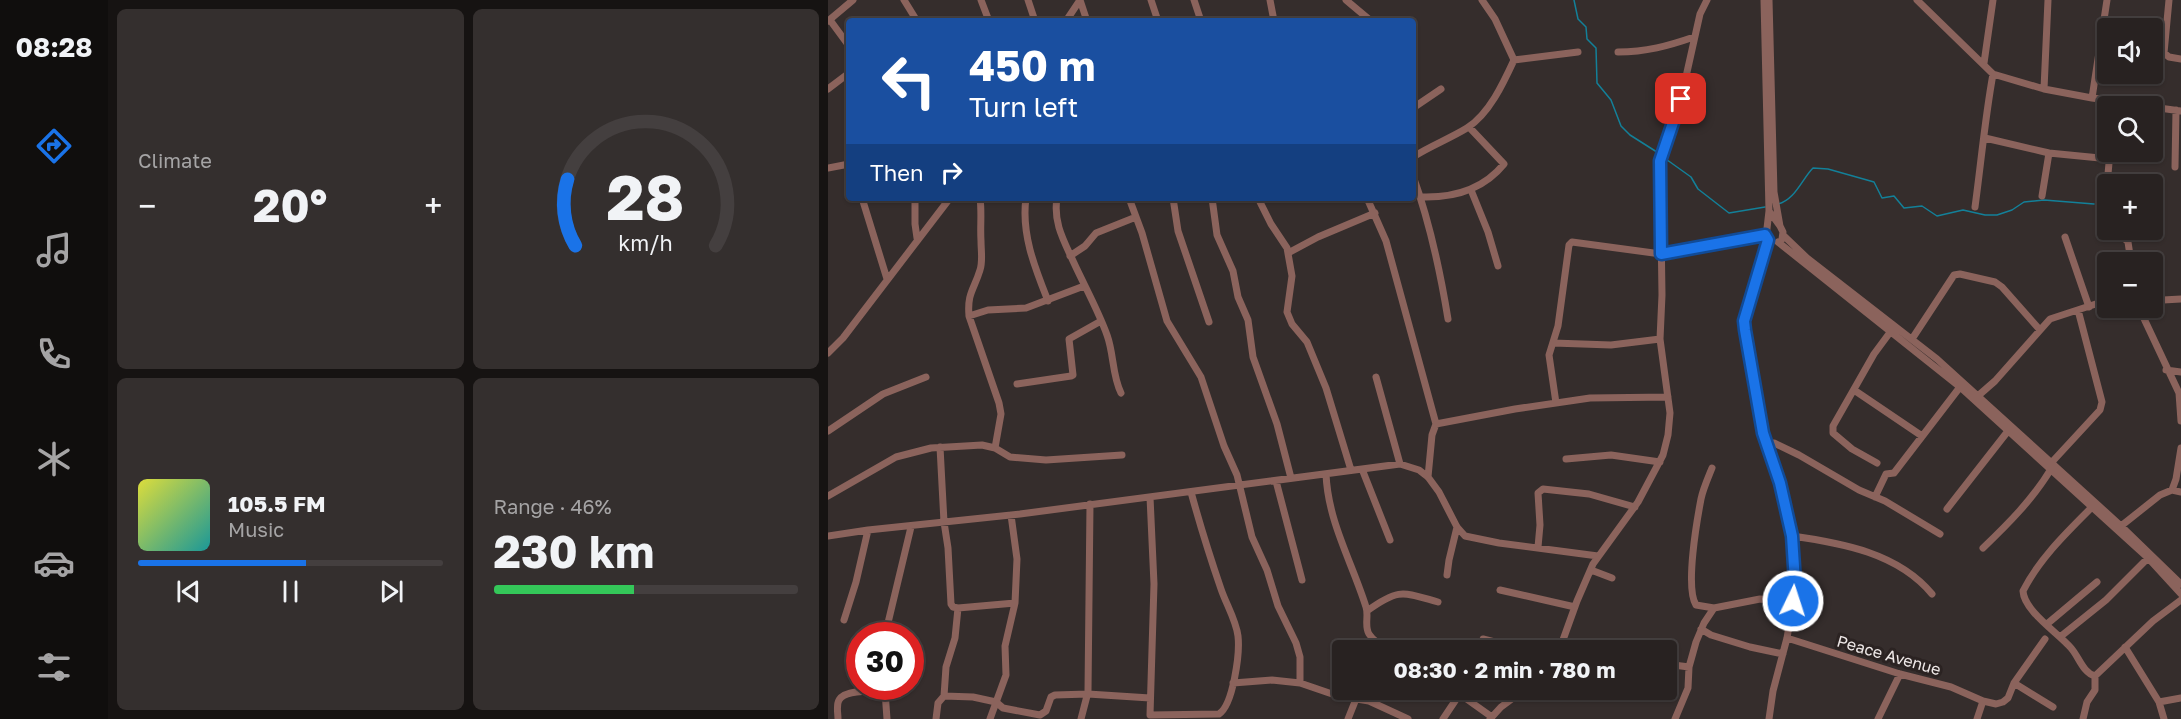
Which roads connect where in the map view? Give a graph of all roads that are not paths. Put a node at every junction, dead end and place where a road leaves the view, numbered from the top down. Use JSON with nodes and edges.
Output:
{"nodes":[{"id":1,"x":853,"y":0,"type":"edge"},
{"id":2,"x":904,"y":0,"type":"edge"},
{"id":3,"x":981,"y":0,"type":"edge"},
{"id":4,"x":1028,"y":0,"type":"edge"},
{"id":5,"x":1151,"y":0,"type":"edge"},
{"id":6,"x":1194,"y":0,"type":"edge"},
{"id":7,"x":1270,"y":0,"type":"edge"},
{"id":8,"x":1346,"y":0,"type":"edge"},
{"id":9,"x":1482,"y":0,"type":"edge"},
{"id":10,"x":1707,"y":0,"type":"edge"},
{"id":11,"x":1764,"y":0,"type":"edge"},
{"id":12,"x":1769,"y":0,"type":"edge"},
{"id":13,"x":1917,"y":0,"type":"edge"},
{"id":14,"x":1993,"y":0,"type":"edge"},
{"id":15,"x":2048,"y":0,"type":"edge"},
{"id":16,"x":2107,"y":0,"type":"edge"},
{"id":17,"x":2169,"y":0,"type":"edge"},
{"id":18,"x":915,"y":18,"type":"edge"},
{"id":19,"x":988,"y":18,"type":"edge"},
{"id":20,"x":1034,"y":18,"type":"edge"},
{"id":21,"x":1068,"y":18,"type":"edge"},
{"id":22,"x":1087,"y":18,"type":"edge"},
{"id":23,"x":1157,"y":18,"type":"edge"},
{"id":24,"x":1200,"y":18,"type":"edge"},
{"id":25,"x":1273,"y":18,"type":"edge"},
{"id":26,"x":1367,"y":18,"type":"edge"},
{"id":27,"x":829,"y":20,"type":"edge"},
{"id":28,"x":1694,"y":37,"type":"junction"},
{"id":29,"x":846,"y":42,"type":"edge"},
{"id":30,"x":1618,"y":51,"type":"dead end"},
{"id":31,"x":1578,"y":52,"type":"dead end"},
{"id":32,"x":2181,"y":58,"type":"edge"},
{"id":33,"x":1514,"y":60,"type":"junction"},
{"id":34,"x":1984,"y":63,"type":"junction"},
{"id":35,"x":1994,"y":74,"type":"junction"},
{"id":36,"x":846,"y":75,"type":"edge"},
{"id":37,"x":2044,"y":88,"type":"junction"},
{"id":38,"x":828,"y":89,"type":"edge"},
{"id":39,"x":1441,"y":89,"type":"dead end"},
{"id":40,"x":2092,"y":98,"type":"junction"},
{"id":41,"x":2097,"y":99,"type":"edge"},
{"id":42,"x":1416,"y":106,"type":"edge"},
{"id":43,"x":2163,"y":109,"type":"edge"},
{"id":44,"x":2178,"y":111,"type":"edge"},
{"id":45,"x":1469,"y":127,"type":"junction"},
{"id":46,"x":1985,"y":138,"type":"junction"},
{"id":47,"x":2049,"y":153,"type":"junction"},
{"id":48,"x":1416,"y":155,"type":"edge"},
{"id":49,"x":2097,"y":155,"type":"edge"},
{"id":50,"x":846,"y":165,"type":"edge"},
{"id":51,"x":2175,"y":167,"type":"dead end"},
{"id":52,"x":828,"y":168,"type":"edge"},
{"id":53,"x":1416,"y":184,"type":"edge"},
{"id":54,"x":1471,"y":190,"type":"junction"},
{"id":55,"x":2042,"y":196,"type":"dead end"},
{"id":56,"x":1421,"y":197,"type":"junction"},
{"id":57,"x":863,"y":201,"type":"edge"},
{"id":58,"x":915,"y":201,"type":"edge"},
{"id":59,"x":948,"y":201,"type":"edge"},
{"id":60,"x":980,"y":201,"type":"edge"},
{"id":61,"x":1026,"y":201,"type":"edge"},
{"id":62,"x":1056,"y":201,"type":"edge"},
{"id":63,"x":1130,"y":201,"type":"edge"},
{"id":64,"x":1174,"y":201,"type":"edge"},
{"id":65,"x":1212,"y":201,"type":"edge"},
{"id":66,"x":1260,"y":201,"type":"edge"},
{"id":67,"x":1369,"y":201,"type":"edge"},
{"id":68,"x":1772,"y":207,"type":"junction"},
{"id":69,"x":1975,"y":207,"type":"dead end"},
{"id":70,"x":1375,"y":213,"type":"junction"},
{"id":71,"x":1136,"y":217,"type":"junction"},
{"id":72,"x":1783,"y":235,"type":"junction"},
{"id":73,"x":2065,"y":237,"type":"dead end"},
{"id":74,"x":917,"y":238,"type":"junction"},
{"id":75,"x":1767,"y":238,"type":"junction"},
{"id":76,"x":1778,"y":242,"type":"junction"},
{"id":77,"x":1288,"y":253,"type":"junction"},
{"id":78,"x":1661,"y":254,"type":"junction"},
{"id":79,"x":1070,"y":256,"type":"junction"},
{"id":80,"x":1498,"y":266,"type":"dead end"},
{"id":81,"x":887,"y":279,"type":"junction"},
{"id":82,"x":1084,"y":286,"type":"junction"},
{"id":83,"x":2181,"y":299,"type":"edge"},
{"id":84,"x":2163,"y":300,"type":"edge"},
{"id":85,"x":1048,"y":301,"type":"junction"},
{"id":86,"x":2097,"y":304,"type":"edge"},
{"id":87,"x":2089,"y":307,"type":"junction"},
{"id":88,"x":2078,"y":310,"type":"junction"},
{"id":89,"x":969,"y":316,"type":"junction"},
{"id":90,"x":2144,"y":318,"type":"edge"},
{"id":91,"x":1448,"y":319,"type":"dead end"},
{"id":92,"x":1101,"y":321,"type":"junction"},
{"id":93,"x":1209,"y":322,"type":"dead end"},
{"id":94,"x":2040,"y":330,"type":"junction"},
{"id":95,"x":1891,"y":331,"type":"junction"},
{"id":96,"x":1660,"y":339,"type":"junction"},
{"id":97,"x":1912,"y":339,"type":"junction"},
{"id":98,"x":1553,"y":343,"type":"junction"},
{"id":99,"x":828,"y":353,"type":"edge"},
{"id":100,"x":2166,"y":370,"type":"junction"},
{"id":101,"x":2181,"y":372,"type":"edge"},
{"id":102,"x":926,"y":377,"type":"dead end"},
{"id":103,"x":1376,"y":377,"type":"dead end"},
{"id":104,"x":1017,"y":384,"type":"dead end"},
{"id":105,"x":1960,"y":387,"type":"junction"},
{"id":106,"x":1854,"y":390,"type":"junction"},
{"id":107,"x":1121,"y":393,"type":"dead end"},
{"id":108,"x":1978,"y":395,"type":"junction"},
{"id":109,"x":1668,"y":398,"type":"junction"},
{"id":110,"x":1556,"y":403,"type":"junction"},
{"id":111,"x":2181,"y":421,"type":"edge"},
{"id":112,"x":1436,"y":424,"type":"junction"},
{"id":113,"x":2008,"y":430,"type":"junction"},
{"id":114,"x":828,"y":431,"type":"edge"},
{"id":115,"x":1922,"y":436,"type":"junction"},
{"id":116,"x":1766,"y":443,"type":"junction"},
{"id":117,"x":940,"y":447,"type":"junction"},
{"id":118,"x":995,"y":448,"type":"junction"},
{"id":119,"x":2181,"y":448,"type":"edge"},
{"id":120,"x":1122,"y":455,"type":"dead end"},
{"id":121,"x":1566,"y":459,"type":"dead end"},
{"id":122,"x":1660,"y":462,"type":"junction"},
{"id":123,"x":1877,"y":463,"type":"dead end"},
{"id":124,"x":1400,"y":464,"type":"junction"},
{"id":125,"x":2051,"y":466,"type":"junction"},
{"id":126,"x":1712,"y":468,"type":"dead end"},
{"id":127,"x":1362,"y":469,"type":"junction"},
{"id":128,"x":1351,"y":470,"type":"junction"},
{"id":129,"x":1326,"y":474,"type":"junction"},
{"id":130,"x":1428,"y":477,"type":"junction"},
{"id":131,"x":1291,"y":478,"type":"junction"},
{"id":132,"x":1276,"y":481,"type":"junction"},
{"id":133,"x":1239,"y":484,"type":"junction"},
{"id":134,"x":2172,"y":490,"type":"junction"},
{"id":135,"x":1191,"y":492,"type":"junction"},
{"id":136,"x":2181,"y":492,"type":"edge"},
{"id":137,"x":828,"y":496,"type":"edge"},
{"id":138,"x":1150,"y":497,"type":"junction"},
{"id":139,"x":1875,"y":497,"type":"junction"},
{"id":140,"x":1090,"y":504,"type":"junction"},
{"id":141,"x":1635,"y":507,"type":"junction"},
{"id":142,"x":2092,"y":507,"type":"junction"},
{"id":143,"x":1947,"y":509,"type":"dead end"},
{"id":144,"x":1011,"y":515,"type":"junction"},
{"id":145,"x":944,"y":522,"type":"junction"},
{"id":146,"x":2121,"y":526,"type":"junction"},
{"id":147,"x":828,"y":527,"type":"edge"},
{"id":148,"x":912,"y":527,"type":"junction"},
{"id":149,"x":1457,"y":527,"type":"junction"},
{"id":150,"x":868,"y":530,"type":"junction"},
{"id":151,"x":1940,"y":534,"type":"dead end"},
{"id":152,"x":828,"y":536,"type":"edge"},
{"id":153,"x":1792,"y":536,"type":"junction"},
{"id":154,"x":1390,"y":540,"type":"dead end"},
{"id":155,"x":1538,"y":547,"type":"junction"},
{"id":156,"x":1983,"y":548,"type":"dead end"},
{"id":157,"x":1598,"y":556,"type":"junction"},
{"id":158,"x":2148,"y":558,"type":"junction"},
{"id":159,"x":1591,"y":570,"type":"junction"},
{"id":160,"x":1447,"y":575,"type":"dead end"},
{"id":161,"x":1612,"y":578,"type":"dead end"},
{"id":162,"x":1302,"y":580,"type":"dead end"},
{"id":163,"x":2097,"y":582,"type":"dead end"},
{"id":164,"x":2181,"y":584,"type":"edge"},
{"id":165,"x":1500,"y":590,"type":"dead end"},
{"id":166,"x":1932,"y":594,"type":"dead end"},
{"id":167,"x":2181,"y":594,"type":"edge"},
{"id":168,"x":2181,"y":600,"type":"edge"},
{"id":169,"x":1793,"y":601,"type":"junction"},
{"id":170,"x":1438,"y":602,"type":"dead end"},
{"id":171,"x":1015,"y":603,"type":"junction"},
{"id":172,"x":1575,"y":607,"type":"junction"},
{"id":173,"x":957,"y":608,"type":"junction"},
{"id":174,"x":1714,"y":608,"type":"junction"},
{"id":175,"x":1367,"y":611,"type":"junction"},
{"id":176,"x":844,"y":620,"type":"dead end"},
{"id":177,"x":888,"y":622,"type":"edge"},
{"id":178,"x":2047,"y":624,"type":"junction"},
{"id":179,"x":1701,"y":629,"type":"junction"},
{"id":180,"x":2060,"y":637,"type":"junction"},
{"id":181,"x":1787,"y":638,"type":"junction"},
{"id":182,"x":2045,"y":639,"type":"dead end"},
{"id":183,"x":1375,"y":640,"type":"edge"},
{"id":184,"x":1563,"y":640,"type":"edge"},
{"id":185,"x":2125,"y":648,"type":"junction"},
{"id":186,"x":1783,"y":654,"type":"junction"},
{"id":187,"x":1677,"y":665,"type":"edge"},
{"id":188,"x":1689,"y":667,"type":"junction"},
{"id":189,"x":1900,"y":674,"type":"junction"},
{"id":190,"x":2095,"y":676,"type":"junction"},
{"id":191,"x":1233,"y":682,"type":"junction"},
{"id":192,"x":1300,"y":683,"type":"junction"},
{"id":193,"x":2014,"y":683,"type":"junction"},
{"id":194,"x":1088,"y":694,"type":"junction"},
{"id":195,"x":1332,"y":694,"type":"edge"},
{"id":196,"x":944,"y":696,"type":"junction"},
{"id":197,"x":1150,"y":698,"type":"junction"},
{"id":198,"x":2181,"y":698,"type":"edge"},
{"id":199,"x":1356,"y":700,"type":"edge"},
{"id":200,"x":1360,"y":700,"type":"edge"},
{"id":201,"x":1452,"y":700,"type":"edge"},
{"id":202,"x":1467,"y":700,"type":"edge"},
{"id":203,"x":1510,"y":700,"type":"edge"},
{"id":204,"x":1983,"y":701,"type":"junction"},
{"id":205,"x":996,"y":702,"type":"junction"},
{"id":206,"x":2159,"y":702,"type":"junction"},
{"id":207,"x":2053,"y":707,"type":"dead end"},
{"id":208,"x":1150,"y":717,"type":"edge"},
{"id":209,"x":1491,"y":718,"type":"edge"},
{"id":210,"x":838,"y":719,"type":"edge"},
{"id":211,"x":886,"y":719,"type":"edge"},
{"id":212,"x":936,"y":719,"type":"edge"},
{"id":213,"x":990,"y":719,"type":"edge"},
{"id":214,"x":1081,"y":719,"type":"edge"},
{"id":215,"x":1348,"y":719,"type":"edge"},
{"id":216,"x":1408,"y":719,"type":"edge"},
{"id":217,"x":1443,"y":719,"type":"edge"},
{"id":218,"x":1675,"y":719,"type":"edge"},
{"id":219,"x":1769,"y":719,"type":"edge"},
{"id":220,"x":1878,"y":719,"type":"edge"},
{"id":221,"x":1977,"y":719,"type":"edge"},
{"id":222,"x":2083,"y":719,"type":"edge"},
{"id":223,"x":2164,"y":719,"type":"edge"}],
"edges":[{"from":1,"to":27,"type":"street"},
{"from":2,"to":18,"type":"street"},
{"from":3,"to":19,"type":"street"},
{"from":4,"to":20,"type":"street"},
{"from":5,"to":23,"type":"street"},
{"from":6,"to":24,"type":"street"},
{"from":7,"to":25,"type":"street"},
{"from":8,"to":26,"type":"street"},
{"from":9,"to":33,"type":"street"},
{"from":10,"to":28,"type":"street"},
{"from":11,"to":68,"type":"street"},
{"from":12,"to":68,"type":"street"},
{"from":13,"to":34,"type":"street"},
{"from":14,"to":34,"type":"street"},
{"from":15,"to":37,"type":"street"},
{"from":16,"to":40,"type":"street"},
{"from":17,"to":32,"type":"street"},
{"from":21,"to":22,"type":"street"},
{"from":27,"to":29,"type":"street"},
{"from":28,"to":30,"type":"street"},
{"from":28,"to":78,"type":"street"},
{"from":31,"to":33,"type":"street"},
{"from":33,"to":45,"type":"street"},
{"from":34,"to":35,"type":"street"},
{"from":35,"to":37,"type":"street"},
{"from":35,"to":46,"type":"street"},
{"from":36,"to":38,"type":"street"},
{"from":37,"to":40,"type":"street"},
{"from":39,"to":42,"type":"street"},
{"from":40,"to":41,"type":"street"},
{"from":43,"to":44,"type":"street"},
{"from":44,"to":51,"type":"street"},
{"from":45,"to":48,"type":"street"},
{"from":45,"to":54,"type":"street"},
{"from":46,"to":47,"type":"street"},
{"from":46,"to":69,"type":"street"},
{"from":47,"to":49,"type":"street"},
{"from":47,"to":55,"type":"street"},
{"from":50,"to":52,"type":"street"},
{"from":53,"to":56,"type":"street"},
{"from":54,"to":56,"type":"street"},
{"from":54,"to":80,"type":"street"},
{"from":56,"to":91,"type":"street"},
{"from":57,"to":81,"type":"street"},
{"from":58,"to":74,"type":"street"},
{"from":59,"to":74,"type":"street"},
{"from":60,"to":89,"type":"street"},
{"from":61,"to":85,"type":"street"},
{"from":62,"to":79,"type":"street"},
{"from":63,"to":71,"type":"street"},
{"from":64,"to":93,"type":"street"},
{"from":65,"to":131,"type":"street"},
{"from":66,"to":77,"type":"street"},
{"from":67,"to":70,"type":"street"},
{"from":68,"to":72,"type":"street"},
{"from":68,"to":75,"type":"street"},
{"from":70,"to":77,"type":"street"},
{"from":70,"to":112,"type":"street"},
{"from":71,"to":79,"type":"street"},
{"from":71,"to":133,"type":"street"},
{"from":72,"to":76,"type":"street"},
{"from":72,"to":97,"type":"street"},
{"from":73,"to":87,"type":"street"},
{"from":74,"to":81,"type":"street"},
{"from":75,"to":76,"type":"street"},
{"from":75,"to":78,"type":"street"},
{"from":75,"to":116,"type":"street"},
{"from":76,"to":95,"type":"street"},
{"from":77,"to":128,"type":"street"},
{"from":78,"to":96,"type":"street"},
{"from":78,"to":98,"type":"street"},
{"from":79,"to":82,"type":"street"},
{"from":81,"to":99,"type":"street"},
{"from":82,"to":85,"type":"street"},
{"from":82,"to":92,"type":"street"},
{"from":83,"to":84,"type":"street"},
{"from":85,"to":89,"type":"street"},
{"from":86,"to":87,"type":"street"},
{"from":87,"to":88,"type":"street"},
{"from":88,"to":94,"type":"street"},
{"from":88,"to":125,"type":"street"},
{"from":89,"to":118,"type":"street"},
{"from":90,"to":100,"type":"street"},
{"from":92,"to":104,"type":"street"},
{"from":92,"to":107,"type":"street"},
{"from":94,"to":97,"type":"street"},
{"from":94,"to":108,"type":"street"},
{"from":95,"to":105,"type":"street"},
{"from":95,"to":106,"type":"street"},
{"from":96,"to":98,"type":"street"},
{"from":96,"to":109,"type":"street"},
{"from":97,"to":108,"type":"street"},
{"from":98,"to":110,"type":"street"},
{"from":100,"to":101,"type":"street"},
{"from":100,"to":111,"type":"street"},
{"from":102,"to":114,"type":"street"},
{"from":103,"to":124,"type":"street"},
{"from":105,"to":113,"type":"street"},
{"from":105,"to":115,"type":"street"},
{"from":106,"to":115,"type":"street"},
{"from":106,"to":123,"type":"street"},
{"from":108,"to":125,"type":"street"},
{"from":109,"to":110,"type":"street"},
{"from":109,"to":122,"type":"street"},
{"from":110,"to":112,"type":"street"},
{"from":112,"to":130,"type":"street"},
{"from":113,"to":125,"type":"street"},
{"from":113,"to":143,"type":"street"},
{"from":115,"to":139,"type":"street"},
{"from":116,"to":139,"type":"street"},
{"from":116,"to":153,"type":"street"},
{"from":117,"to":118,"type":"street"},
{"from":117,"to":137,"type":"street"},
{"from":117,"to":145,"type":"street"},
{"from":118,"to":120,"type":"street"},
{"from":119,"to":134,"type":"street"},
{"from":121,"to":122,"type":"street"},
{"from":122,"to":141,"type":"street"},
{"from":124,"to":127,"type":"street"},
{"from":124,"to":130,"type":"street"},
{"from":125,"to":142,"type":"street"},
{"from":125,"to":146,"type":"street"},
{"from":125,"to":156,"type":"street"},
{"from":126,"to":174,"type":"street"},
{"from":127,"to":128,"type":"street"},
{"from":127,"to":154,"type":"street"},
{"from":128,"to":129,"type":"street"},
{"from":129,"to":131,"type":"street"},
{"from":129,"to":175,"type":"street"},
{"from":130,"to":149,"type":"street"},
{"from":131,"to":132,"type":"street"},
{"from":132,"to":133,"type":"street"},
{"from":132,"to":162,"type":"street"},
{"from":133,"to":135,"type":"street"},
{"from":133,"to":192,"type":"street"},
{"from":134,"to":136,"type":"street"},
{"from":134,"to":146,"type":"street"},
{"from":135,"to":138,"type":"street"},
{"from":135,"to":191,"type":"street"},
{"from":138,"to":140,"type":"street"},
{"from":138,"to":197,"type":"street"},
{"from":139,"to":151,"type":"street"},
{"from":140,"to":144,"type":"street"},
{"from":140,"to":194,"type":"street"},
{"from":141,"to":155,"type":"street"},
{"from":141,"to":157,"type":"street"},
{"from":142,"to":158,"type":"street"},
{"from":142,"to":178,"type":"street"},
{"from":144,"to":145,"type":"street"},
{"from":144,"to":171,"type":"street"},
{"from":145,"to":148,"type":"street"},
{"from":145,"to":173,"type":"street"},
{"from":146,"to":164,"type":"street"},
{"from":147,"to":152,"type":"street"},
{"from":148,"to":150,"type":"street"},
{"from":148,"to":177,"type":"street"},
{"from":149,"to":155,"type":"street"},
{"from":149,"to":160,"type":"street"},
{"from":150,"to":152,"type":"street"},
{"from":150,"to":176,"type":"street"},
{"from":153,"to":166,"type":"street"},
{"from":153,"to":169,"type":"street"},
{"from":155,"to":157,"type":"street"},
{"from":157,"to":159,"type":"street"},
{"from":158,"to":167,"type":"street"},
{"from":158,"to":180,"type":"street"},
{"from":159,"to":161,"type":"street"},
{"from":159,"to":172,"type":"street"},
{"from":163,"to":178,"type":"street"},
{"from":165,"to":172,"type":"street"},
{"from":168,"to":185,"type":"street"},
{"from":169,"to":174,"type":"street"},
{"from":169,"to":181,"type":"street"},
{"from":170,"to":175,"type":"street"},
{"from":171,"to":173,"type":"street"},
{"from":171,"to":205,"type":"street"},
{"from":172,"to":184,"type":"street"},
{"from":173,"to":196,"type":"street"},
{"from":174,"to":179,"type":"street"},
{"from":175,"to":183,"type":"street"},
{"from":178,"to":180,"type":"street"},
{"from":179,"to":186,"type":"street"},
{"from":179,"to":188,"type":"street"},
{"from":180,"to":190,"type":"street"},
{"from":181,"to":186,"type":"street"},
{"from":181,"to":189,"type":"street","name":"Peace Avenue"},
{"from":182,"to":193,"type":"street"},
{"from":185,"to":190,"type":"street"},
{"from":185,"to":206,"type":"street"},
{"from":186,"to":219,"type":"street"},
{"from":187,"to":188,"type":"street"},
{"from":188,"to":218,"type":"street"},
{"from":189,"to":204,"type":"street","name":"Peace Avenue"},
{"from":189,"to":220,"type":"street"},
{"from":190,"to":222,"type":"street"},
{"from":191,"to":192,"type":"street"},
{"from":191,"to":208,"type":"street"},
{"from":192,"to":195,"type":"street"},
{"from":193,"to":204,"type":"street"},
{"from":193,"to":207,"type":"street"},
{"from":194,"to":197,"type":"street"},
{"from":194,"to":205,"type":"street"},
{"from":194,"to":214,"type":"street"},
{"from":196,"to":205,"type":"street"},
{"from":196,"to":212,"type":"street"},
{"from":197,"to":208,"type":"street"},
{"from":198,"to":206,"type":"street"},
{"from":199,"to":215,"type":"street"},
{"from":200,"to":216,"type":"street"},
{"from":201,"to":217,"type":"street"},
{"from":202,"to":209,"type":"street"},
{"from":203,"to":209,"type":"street"},
{"from":204,"to":221,"type":"street"},
{"from":205,"to":213,"type":"street"},
{"from":206,"to":223,"type":"street"},
{"from":210,"to":211,"type":"street"}]}
